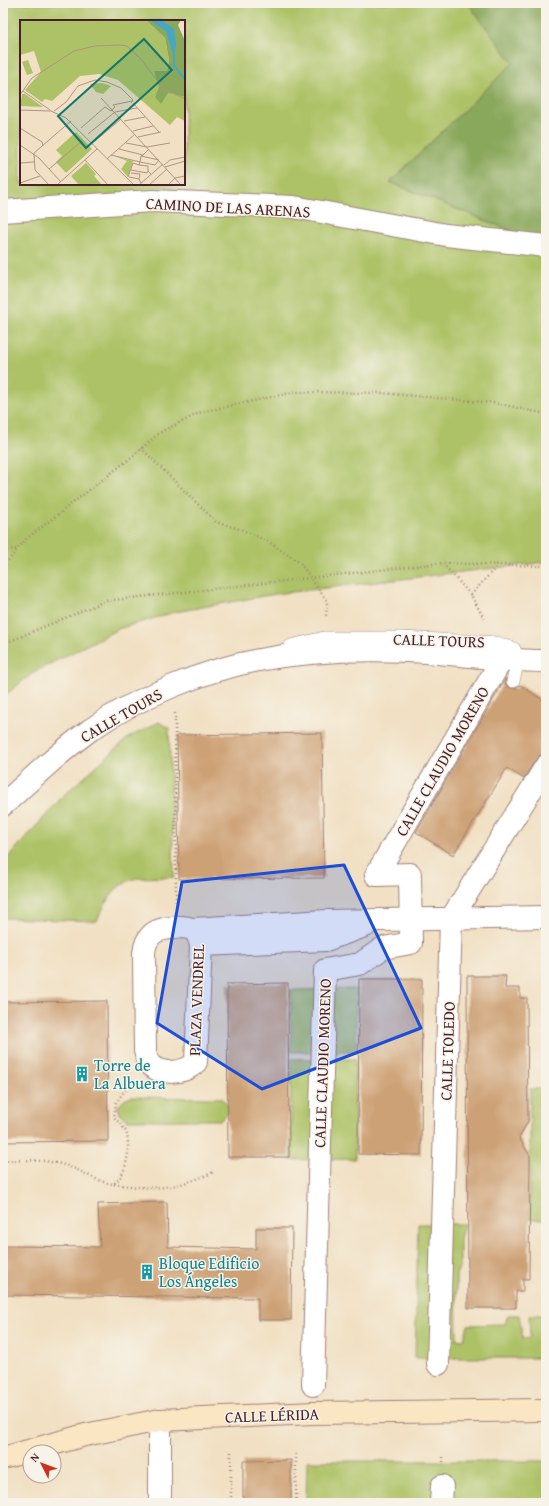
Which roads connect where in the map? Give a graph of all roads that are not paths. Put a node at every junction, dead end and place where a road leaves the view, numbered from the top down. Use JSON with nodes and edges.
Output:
{"nodes":[{"id":1,"x":3,"y":211,"type":"edge"},
{"id":2,"x":546,"y":246,"type":"edge"},
{"id":3,"x":506,"y":654,"type":"junction"},
{"id":4,"x":259,"y":660,"type":"junction"},
{"id":5,"x":546,"y":661,"type":"edge"},
{"id":6,"x":513,"y":681,"type":"dead end"},
{"id":7,"x":546,"y":766,"type":"edge"},
{"id":8,"x":3,"y":805,"type":"edge"},
{"id":9,"x":546,"y":917,"type":"edge"},
{"id":10,"x":452,"y":919,"type":"junction"},
{"id":11,"x":410,"y":920,"type":"junction"},
{"id":12,"x":190,"y":934,"type":"junction"},
{"id":13,"x":438,"y":1364,"type":"dead end"},
{"id":14,"x":313,"y":1385,"type":"dead end"},
{"id":15,"x":546,"y":1410,"type":"edge"},
{"id":16,"x":160,"y":1420,"type":"junction"},
{"id":17,"x":3,"y":1458,"type":"edge"},
{"id":18,"x":160,"y":1503,"type":"edge"}],
"edges":[{"from":1,"to":2,"type":"street","name":"CAMINO DE LAS ARENAS"},
{"from":3,"to":4,"type":"street","name":"CALLE TOURS"},
{"from":3,"to":4,"type":"lane","name":"CALLE TOURS"},
{"from":3,"to":5,"type":"street","name":"CALLE TOURS"},
{"from":3,"to":6,"type":"lane"},
{"from":3,"to":11,"type":"street","name":"CALLE CLAUDIO MORENO"},
{"from":4,"to":8,"type":"street","name":"CALLE TOURS"},
{"from":7,"to":10,"type":"street","name":"CALLE TOLEDO"},
{"from":9,"to":10,"type":"street"},
{"from":10,"to":11,"type":"street"},
{"from":10,"to":13,"type":"street","name":"CALLE TOLEDO"},
{"from":11,"to":12,"type":"street"},
{"from":11,"to":14,"type":"street","name":"CALLE CLAUDIO MORENO"},
{"from":12,"to":12,"type":"street","name":"PLAZA VENDREL"},
{"from":15,"to":16,"type":"street","name":"CALLE LÉRIDA"},
{"from":16,"to":17,"type":"street","name":"CALLE LÉRIDA"},
{"from":16,"to":18,"type":"street"}]}
